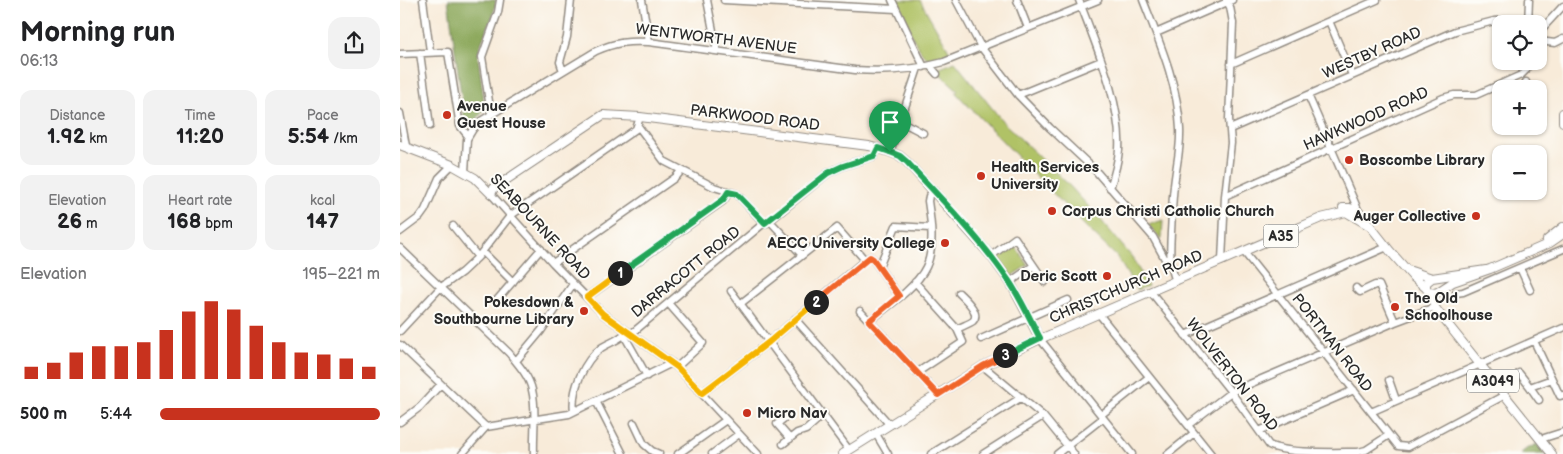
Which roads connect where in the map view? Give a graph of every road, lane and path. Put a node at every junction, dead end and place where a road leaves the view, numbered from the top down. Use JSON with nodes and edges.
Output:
{"nodes":[{"id":1,"x":423,"y":0,"type":"edge"},
{"id":2,"x":500,"y":0,"type":"edge"},
{"id":3,"x":571,"y":0,"type":"edge"},
{"id":4,"x":642,"y":0,"type":"edge"},
{"id":5,"x":707,"y":0,"type":"edge"},
{"id":6,"x":724,"y":0,"type":"edge"},
{"id":7,"x":892,"y":0,"type":"edge"},
{"id":8,"x":956,"y":0,"type":"edge"},
{"id":9,"x":1018,"y":0,"type":"edge"},
{"id":10,"x":1098,"y":0,"type":"edge"},
{"id":11,"x":1143,"y":0,"type":"edge"},
{"id":12,"x":1376,"y":0,"type":"edge"},
{"id":13,"x":1529,"y":0,"type":"edge"},
{"id":14,"x":1228,"y":1,"type":"edge"},
{"id":15,"x":1080,"y":3,"type":"edge"},
{"id":16,"x":1563,"y":6,"type":"edge"},
{"id":17,"x":896,"y":9,"type":"junction"},
{"id":18,"x":1528,"y":15,"type":"edge"},
{"id":19,"x":1329,"y":21,"type":"junction"},
{"id":20,"x":1492,"y":22,"type":"edge"},
{"id":21,"x":1547,"y":23,"type":"edge"},
{"id":22,"x":1028,"y":28,"type":"junction"},
{"id":23,"x":1156,"y":33,"type":"junction"},
{"id":24,"x":1563,"y":40,"type":"edge"},
{"id":25,"x":649,"y":42,"type":"junction"},
{"id":26,"x":1547,"y":42,"type":"edge"},
{"id":27,"x":981,"y":47,"type":"junction"},
{"id":28,"x":430,"y":51,"type":"junction"},
{"id":29,"x":716,"y":51,"type":"junction"},
{"id":30,"x":420,"y":53,"type":"junction"},
{"id":31,"x":400,"y":54,"type":"edge"},
{"id":32,"x":1101,"y":61,"type":"junction"},
{"id":33,"x":1231,"y":64,"type":"junction"},
{"id":34,"x":924,"y":67,"type":"junction"},
{"id":35,"x":1526,"y":70,"type":"edge"},
{"id":36,"x":562,"y":71,"type":"junction"},
{"id":37,"x":937,"y":74,"type":"dead end"},
{"id":38,"x":1352,"y":74,"type":"junction"},
{"id":39,"x":1308,"y":94,"type":"junction"},
{"id":40,"x":1018,"y":95,"type":"junction"},
{"id":41,"x":400,"y":113,"type":"edge"},
{"id":42,"x":490,"y":114,"type":"junction"},
{"id":43,"x":640,"y":117,"type":"junction"},
{"id":44,"x":900,"y":121,"type":"junction"},
{"id":45,"x":430,"y":126,"type":"dead end"},
{"id":46,"x":638,"y":126,"type":"junction"},
{"id":47,"x":1230,"y":129,"type":"junction"},
{"id":48,"x":923,"y":133,"type":"dead end"},
{"id":49,"x":468,"y":136,"type":"junction"},
{"id":50,"x":403,"y":146,"type":"edge"},
{"id":51,"x":878,"y":148,"type":"junction"},
{"id":52,"x":1331,"y":148,"type":"junction"},
{"id":53,"x":890,"y":152,"type":"junction"},
{"id":54,"x":452,"y":165,"type":"junction"},
{"id":55,"x":680,"y":171,"type":"junction"},
{"id":56,"x":465,"y":172,"type":"junction"},
{"id":57,"x":1110,"y":188,"type":"junction"},
{"id":58,"x":934,"y":191,"type":"junction"},
{"id":59,"x":728,"y":192,"type":"junction"},
{"id":60,"x":491,"y":194,"type":"junction"},
{"id":61,"x":1225,"y":196,"type":"junction"},
{"id":62,"x":1348,"y":210,"type":"junction"},
{"id":63,"x":1360,"y":213,"type":"junction"},
{"id":64,"x":510,"y":216,"type":"junction"},
{"id":65,"x":766,"y":222,"type":"junction"},
{"id":66,"x":1368,"y":225,"type":"junction"},
{"id":67,"x":452,"y":226,"type":"dead end"},
{"id":68,"x":1563,"y":227,"type":"edge"},
{"id":69,"x":930,"y":228,"type":"junction"},
{"id":70,"x":400,"y":232,"type":"edge"},
{"id":71,"x":1563,"y":234,"type":"edge"},
{"id":72,"x":1170,"y":243,"type":"junction"},
{"id":73,"x":1158,"y":244,"type":"junction"},
{"id":74,"x":1387,"y":247,"type":"junction"},
{"id":75,"x":400,"y":248,"type":"edge"},
{"id":76,"x":541,"y":249,"type":"junction"},
{"id":77,"x":1563,"y":249,"type":"edge"},
{"id":78,"x":1533,"y":250,"type":"junction"},
{"id":79,"x":1244,"y":252,"type":"junction"},
{"id":80,"x":480,"y":255,"type":"junction"},
{"id":81,"x":802,"y":255,"type":"junction"},
{"id":82,"x":991,"y":256,"type":"junction"},
{"id":83,"x":865,"y":260,"type":"junction"},
{"id":84,"x":1222,"y":261,"type":"junction"},
{"id":85,"x":1170,"y":262,"type":"junction"},
{"id":86,"x":553,"y":263,"type":"junction"},
{"id":87,"x":1033,"y":266,"type":"junction"},
{"id":88,"x":879,"y":267,"type":"junction"},
{"id":89,"x":1520,"y":268,"type":"junction"},
{"id":90,"x":1408,"y":270,"type":"junction"},
{"id":91,"x":1486,"y":270,"type":"junction"},
{"id":92,"x":1433,"y":278,"type":"junction"},
{"id":93,"x":1176,"y":281,"type":"junction"},
{"id":94,"x":513,"y":282,"type":"junction"},
{"id":95,"x":916,"y":282,"type":"junction"},
{"id":96,"x":1010,"y":282,"type":"junction"},
{"id":97,"x":1045,"y":282,"type":"dead end"},
{"id":98,"x":573,"y":284,"type":"junction"},
{"id":99,"x":440,"y":288,"type":"junction"},
{"id":100,"x":1356,"y":288,"type":"dead end"},
{"id":101,"x":1427,"y":290,"type":"junction"},
{"id":102,"x":1439,"y":290,"type":"junction"},
{"id":103,"x":1530,"y":290,"type":"dead end"},
{"id":104,"x":731,"y":291,"type":"dead end"},
{"id":105,"x":1151,"y":292,"type":"junction"},
{"id":106,"x":959,"y":293,"type":"dead end"},
{"id":107,"x":1456,"y":293,"type":"dead end"},
{"id":108,"x":1278,"y":295,"type":"junction"},
{"id":109,"x":899,"y":296,"type":"junction"},
{"id":110,"x":587,"y":297,"type":"junction"},
{"id":111,"x":497,"y":300,"type":"dead end"},
{"id":112,"x":1068,"y":300,"type":"dead end"},
{"id":113,"x":668,"y":303,"type":"junction"},
{"id":114,"x":740,"y":304,"type":"junction"},
{"id":115,"x":1435,"y":307,"type":"junction"},
{"id":116,"x":860,"y":311,"type":"dead end"},
{"id":117,"x":1099,"y":314,"type":"junction"},
{"id":118,"x":1029,"y":318,"type":"junction"},
{"id":119,"x":795,"y":319,"type":"junction"},
{"id":120,"x":869,"y":321,"type":"junction"},
{"id":121,"x":1395,"y":322,"type":"junction"},
{"id":122,"x":1563,"y":328,"type":"edge"},
{"id":123,"x":957,"y":329,"type":"junction"},
{"id":124,"x":400,"y":331,"type":"edge"},
{"id":125,"x":627,"y":333,"type":"junction"},
{"id":126,"x":1185,"y":335,"type":"junction"},
{"id":127,"x":1040,"y":338,"type":"junction"},
{"id":128,"x":981,"y":339,"type":"dead end"},
{"id":129,"x":1534,"y":341,"type":"junction"},
{"id":130,"x":769,"y":342,"type":"junction"},
{"id":131,"x":400,"y":345,"type":"edge"},
{"id":132,"x":1324,"y":352,"type":"junction"},
{"id":133,"x":516,"y":361,"type":"junction"},
{"id":134,"x":1480,"y":364,"type":"junction"},
{"id":135,"x":674,"y":365,"type":"junction"},
{"id":136,"x":983,"y":366,"type":"junction"},
{"id":137,"x":918,"y":372,"type":"junction"},
{"id":138,"x":1519,"y":372,"type":"dead end"},
{"id":139,"x":646,"y":376,"type":"junction"},
{"id":140,"x":1149,"y":377,"type":"junction"},
{"id":141,"x":1552,"y":379,"type":"junction"},
{"id":142,"x":1389,"y":380,"type":"dead end"},
{"id":143,"x":442,"y":384,"type":"junction"},
{"id":144,"x":1530,"y":387,"type":"junction"},
{"id":145,"x":1354,"y":390,"type":"junction"},
{"id":146,"x":1231,"y":392,"type":"junction"},
{"id":147,"x":702,"y":393,"type":"junction"},
{"id":148,"x":938,"y":395,"type":"junction"},
{"id":149,"x":1505,"y":395,"type":"junction"},
{"id":150,"x":1559,"y":396,"type":"edge"},
{"id":151,"x":1022,"y":397,"type":"junction"},
{"id":152,"x":596,"y":400,"type":"junction"},
{"id":153,"x":1396,"y":400,"type":"junction"},
{"id":154,"x":1539,"y":400,"type":"dead end"},
{"id":155,"x":574,"y":410,"type":"junction"},
{"id":156,"x":1371,"y":412,"type":"junction"},
{"id":157,"x":824,"y":414,"type":"junction"},
{"id":158,"x":1043,"y":416,"type":"junction"},
{"id":159,"x":1102,"y":416,"type":"junction"},
{"id":160,"x":786,"y":417,"type":"dead end"},
{"id":161,"x":534,"y":420,"type":"junction"},
{"id":162,"x":726,"y":420,"type":"junction"},
{"id":163,"x":400,"y":422,"type":"edge"},
{"id":164,"x":634,"y":423,"type":"dead end"},
{"id":165,"x":890,"y":425,"type":"junction"},
{"id":166,"x":1188,"y":425,"type":"junction"},
{"id":167,"x":486,"y":427,"type":"junction"},
{"id":168,"x":1259,"y":431,"type":"junction"},
{"id":169,"x":1563,"y":432,"type":"edge"},
{"id":170,"x":1194,"y":433,"type":"junction"},
{"id":171,"x":739,"y":434,"type":"junction"},
{"id":172,"x":876,"y":434,"type":"junction"},
{"id":173,"x":1389,"y":435,"type":"junction"},
{"id":174,"x":790,"y":439,"type":"junction"},
{"id":175,"x":1541,"y":439,"type":"junction"},
{"id":176,"x":784,"y":444,"type":"dead end"},
{"id":177,"x":1068,"y":446,"type":"junction"},
{"id":178,"x":846,"y":452,"type":"edge"},
{"id":179,"x":462,"y":454,"type":"edge"},
{"id":180,"x":534,"y":454,"type":"edge"},
{"id":181,"x":623,"y":454,"type":"edge"},
{"id":182,"x":659,"y":454,"type":"edge"},
{"id":183,"x":678,"y":454,"type":"edge"},
{"id":184,"x":712,"y":454,"type":"edge"},
{"id":185,"x":758,"y":454,"type":"edge"},
{"id":186,"x":888,"y":454,"type":"edge"},
{"id":187,"x":930,"y":454,"type":"edge"},
{"id":188,"x":983,"y":454,"type":"edge"},
{"id":189,"x":1058,"y":454,"type":"edge"},
{"id":190,"x":1074,"y":454,"type":"edge"},
{"id":191,"x":1132,"y":454,"type":"edge"},
{"id":192,"x":1168,"y":454,"type":"edge"},
{"id":193,"x":1211,"y":454,"type":"edge"},
{"id":194,"x":1552,"y":454,"type":"edge"}],
"edges":[{"from":1,"to":28,"type":"street"},
{"from":2,"to":42,"type":"street"},
{"from":3,"to":36,"type":"street"},
{"from":4,"to":25,"type":"street"},
{"from":5,"to":29,"type":"street"},
{"from":6,"to":17,"type":"street"},
{"from":7,"to":17,"type":"street"},
{"from":8,"to":27,"type":"street"},
{"from":9,"to":22,"type":"street"},
{"from":10,"to":15,"type":"street","name":"WENTWORTH AVENUE"},
{"from":11,"to":23,"type":"street"},
{"from":12,"to":19,"type":"street"},
{"from":13,"to":18,"type":"street"},
{"from":14,"to":23,"type":"street"},
{"from":14,"to":33,"type":"street"},
{"from":15,"to":22,"type":"street","name":"WENTWORTH AVENUE"},
{"from":15,"to":32,"type":"street"},
{"from":16,"to":21,"type":"street"},
{"from":17,"to":34,"type":"street"},
{"from":19,"to":33,"type":"street"},
{"from":19,"to":38,"type":"street"},
{"from":20,"to":38,"type":"street","name":"WESTBY ROAD"},
{"from":22,"to":27,"type":"street","name":"WENTWORTH AVENUE"},
{"from":23,"to":72,"type":"street"},
{"from":24,"to":26,"type":"street"},
{"from":25,"to":29,"type":"street","name":"WENTWORTH AVENUE"},
{"from":25,"to":36,"type":"street","name":"WENTWORTH AVENUE"},
{"from":27,"to":34,"type":"street","name":"WENTWORTH AVENUE"},
{"from":27,"to":40,"type":"street"},
{"from":28,"to":30,"type":"street"},
{"from":28,"to":49,"type":"street"},
{"from":29,"to":34,"type":"street","name":"WENTWORTH AVENUE"},
{"from":30,"to":31,"type":"street"},
{"from":30,"to":45,"type":"street"},
{"from":32,"to":40,"type":"street"},
{"from":32,"to":57,"type":"street"},
{"from":33,"to":47,"type":"street"},
{"from":34,"to":37,"type":"street"},
{"from":34,"to":44,"type":"street"},
{"from":35,"to":52,"type":"street","name":"HAWKWOOD ROAD"},
{"from":36,"to":42,"type":"street","name":"WENTWORTH AVENUE"},
{"from":38,"to":39,"type":"street","name":"WESTBY ROAD"},
{"from":39,"to":47,"type":"street","name":"WESTBY ROAD"},
{"from":39,"to":52,"type":"street"},
{"from":40,"to":57,"type":"street"},
{"from":41,"to":50,"type":"street"},
{"from":42,"to":49,"type":"street","name":"WENTWORTH AVENUE"},
{"from":43,"to":46,"type":"street"},
{"from":43,"to":51,"type":"main road","name":"PARKWOOD ROAD"},
{"from":43,"to":60,"type":"main road","name":"PARKWOOD ROAD"},
{"from":44,"to":48,"type":"street"},
{"from":44,"to":53,"type":"street"},
{"from":46,"to":55,"type":"street"},
{"from":46,"to":64,"type":"street"},
{"from":47,"to":61,"type":"street"},
{"from":49,"to":56,"type":"street"},
{"from":50,"to":54,"type":"main road","name":"SEABOURNE ROAD"},
{"from":51,"to":53,"type":"main road","name":"PARKWOOD ROAD"},
{"from":51,"to":65,"type":"street","name":"DARRACOTT ROAD"},
{"from":52,"to":61,"type":"street","name":"HAWKWOOD ROAD"},
{"from":52,"to":63,"type":"street"},
{"from":53,"to":58,"type":"main road","name":"PARKWOOD ROAD"},
{"from":54,"to":56,"type":"main road","name":"SEABOURNE ROAD"},
{"from":54,"to":70,"type":"street"},
{"from":55,"to":59,"type":"street"},
{"from":55,"to":86,"type":"street"},
{"from":56,"to":60,"type":"main road","name":"SEABOURNE ROAD"},
{"from":57,"to":73,"type":"street"},
{"from":58,"to":69,"type":"street"},
{"from":58,"to":82,"type":"main road","name":"PARKWOOD ROAD"},
{"from":59,"to":65,"type":"street"},
{"from":59,"to":110,"type":"street"},
{"from":60,"to":64,"type":"street","name":"SEABOURNE ROAD"},
{"from":61,"to":84,"type":"street"},
{"from":62,"to":63,"type":"main road"},
{"from":62,"to":66,"type":"main road"},
{"from":62,"to":79,"type":"main road","name":"CHRISTCHURCH ROAD","number":"A35"},
{"from":63,"to":66,"type":"main road"},
{"from":64,"to":76,"type":"street","name":"SEABOURNE ROAD"},
{"from":64,"to":80,"type":"street"},
{"from":65,"to":81,"type":"street"},
{"from":65,"to":113,"type":"street","name":"DARRACOTT ROAD"},
{"from":66,"to":74,"type":"main road"},
{"from":67,"to":80,"type":"street"},
{"from":68,"to":78,"type":"main road"},
{"from":69,"to":88,"type":"street"},
{"from":69,"to":95,"type":"street"},
{"from":71,"to":78,"type":"main road"},
{"from":72,"to":73,"type":"street"},
{"from":72,"to":85,"type":"street"},
{"from":73,"to":85,"type":"street"},
{"from":74,"to":90,"type":"main road"},
{"from":74,"to":108,"type":"street"},
{"from":75,"to":99,"type":"street"},
{"from":76,"to":86,"type":"street","name":"SEABOURNE ROAD"},
{"from":76,"to":94,"type":"street"},
{"from":77,"to":89,"type":"street"},
{"from":78,"to":91,"type":"main road"},
{"from":79,"to":84,"type":"main road","name":"CHRISTCHURCH ROAD","number":"A35"},
{"from":79,"to":108,"type":"street","name":"PORTMAN ROAD"},
{"from":80,"to":94,"type":"street"},
{"from":80,"to":99,"type":"street"},
{"from":81,"to":83,"type":"street"},
{"from":81,"to":114,"type":"street"},
{"from":82,"to":87,"type":"street"},
{"from":82,"to":96,"type":"main road","name":"PARKWOOD ROAD"},
{"from":83,"to":88,"type":"street"},
{"from":83,"to":119,"type":"street"},
{"from":84,"to":93,"type":"main road","name":"CHRISTCHURCH ROAD","number":"A35"},
{"from":85,"to":93,"type":"street"},
{"from":86,"to":98,"type":"street","name":"SEABOURNE ROAD"},
{"from":87,"to":96,"type":"street"},
{"from":87,"to":97,"type":"street"},
{"from":88,"to":109,"type":"street"},
{"from":89,"to":103,"type":"street"},
{"from":89,"to":107,"type":"street"},
{"from":90,"to":92,"type":"main road"},
{"from":90,"to":101,"type":"main road"},
{"from":91,"to":92,"type":"main road"},
{"from":91,"to":102,"type":"main road"},
{"from":92,"to":101,"type":"main road"},
{"from":92,"to":102,"type":"main road"},
{"from":93,"to":105,"type":"main road","name":"CHRISTCHURCH ROAD","number":"A35"},
{"from":94,"to":111,"type":"street"},
{"from":95,"to":109,"type":"street"},
{"from":95,"to":123,"type":"street"},
{"from":96,"to":118,"type":"main road","name":"PARKWOOD ROAD"},
{"from":98,"to":110,"type":"street","name":"SEABOURNE ROAD"},
{"from":98,"to":133,"type":"street"},
{"from":99,"to":124,"type":"street"},
{"from":99,"to":133,"type":"street"},
{"from":100,"to":121,"type":"street"},
{"from":101,"to":102,"type":"main road"},
{"from":101,"to":115,"type":"main road","number":"A3049"},
{"from":102,"to":115,"type":"main road"},
{"from":104,"to":114,"type":"street"},
{"from":105,"to":117,"type":"main road","name":"CHRISTCHURCH ROAD","number":"A35"},
{"from":105,"to":126,"type":"street","name":"WOLVERTON ROAD"},
{"from":106,"to":123,"type":"street"},
{"from":108,"to":126,"type":"street"},
{"from":108,"to":132,"type":"street","name":"PORTMAN ROAD"},
{"from":109,"to":120,"type":"street"},
{"from":110,"to":125,"type":"street","name":"SEABOURNE ROAD"},
{"from":112,"to":118,"type":"street"},
{"from":113,"to":125,"type":"street","name":"DARRACOTT ROAD"},
{"from":113,"to":135,"type":"street"},
{"from":114,"to":130,"type":"street"},
{"from":115,"to":121,"type":"street"},
{"from":115,"to":134,"type":"main road","number":"A3049"},
{"from":116,"to":120,"type":"street"},
{"from":117,"to":127,"type":"main road","name":"CHRISTCHURCH ROAD","number":"A35"},
{"from":117,"to":140,"type":"street"},
{"from":118,"to":127,"type":"main road","name":"PARKWOOD ROAD"},
{"from":118,"to":128,"type":"street"},
{"from":119,"to":130,"type":"street"},
{"from":119,"to":165,"type":"street"},
{"from":120,"to":137,"type":"street"},
{"from":121,"to":132,"type":"street"},
{"from":122,"to":129,"type":"street"},
{"from":123,"to":137,"type":"street"},
{"from":125,"to":135,"type":"street","name":"SEABOURNE ROAD"},
{"from":125,"to":139,"type":"street"},
{"from":125,"to":155,"type":"street","name":"DARRACOTT ROAD"},
{"from":126,"to":146,"type":"street","name":"WOLVERTON ROAD"},
{"from":127,"to":136,"type":"main road","name":"CHRISTCHURCH ROAD","number":"A35"},
{"from":127,"to":159,"type":"street"},
{"from":129,"to":134,"type":"street"},
{"from":129,"to":141,"type":"street"},
{"from":130,"to":147,"type":"street"},
{"from":130,"to":157,"type":"street"},
{"from":131,"to":143,"type":"street"},
{"from":132,"to":145,"type":"street","name":"PORTMAN ROAD"},
{"from":132,"to":146,"type":"street"},
{"from":133,"to":161,"type":"street"},
{"from":134,"to":149,"type":"main road","number":"A3049"},
{"from":134,"to":153,"type":"street"},
{"from":135,"to":139,"type":"street"},
{"from":135,"to":147,"type":"street","name":"SEABOURNE ROAD"},
{"from":136,"to":148,"type":"main road","name":"CHRISTCHURCH ROAD","number":"A35"},
{"from":136,"to":151,"type":"street"},
{"from":137,"to":148,"type":"street"},
{"from":138,"to":144,"type":"street"},
{"from":139,"to":152,"type":"street"},
{"from":140,"to":159,"type":"street"},
{"from":140,"to":166,"type":"street"},
{"from":141,"to":144,"type":"street"},
{"from":141,"to":150,"type":"street"},
{"from":142,"to":153,"type":"street"},
{"from":143,"to":163,"type":"street"},
{"from":143,"to":167,"type":"street"},
{"from":144,"to":154,"type":"street"},
{"from":145,"to":156,"type":"street","name":"PORTMAN ROAD"},
{"from":145,"to":168,"type":"street"},
{"from":146,"to":166,"type":"street"},
{"from":146,"to":168,"type":"street","name":"WOLVERTON ROAD"},
{"from":147,"to":162,"type":"street","name":"SEABOURNE ROAD"},
{"from":148,"to":165,"type":"main road","name":"CHRISTCHURCH ROAD","number":"A35"},
{"from":149,"to":173,"type":"street","name":"PORTMAN ROAD"},
{"from":149,"to":175,"type":"main road","number":"A3049"},
{"from":151,"to":158,"type":"street"},
{"from":151,"to":187,"type":"street"},
{"from":152,"to":155,"type":"street"},
{"from":152,"to":181,"type":"street"},
{"from":153,"to":156,"type":"street"},
{"from":155,"to":161,"type":"street"},
{"from":156,"to":173,"type":"street","name":"PORTMAN ROAD"},
{"from":157,"to":174,"type":"street"},
{"from":157,"to":178,"type":"street"},
{"from":158,"to":177,"type":"street"},
{"from":158,"to":188,"type":"street"},
{"from":159,"to":177,"type":"street"},
{"from":159,"to":191,"type":"street"},
{"from":160,"to":174,"type":"street"},
{"from":161,"to":167,"type":"street"},
{"from":161,"to":180,"type":"street"},
{"from":162,"to":171,"type":"street","name":"SEABOURNE ROAD"},
{"from":162,"to":183,"type":"street"},
{"from":164,"to":182,"type":"street"},
{"from":165,"to":172,"type":"main road","name":"CHRISTCHURCH ROAD","number":"A35"},
{"from":166,"to":170,"type":"street"},
{"from":167,"to":179,"type":"street"},
{"from":168,"to":173,"type":"street","name":"WOLVERTON ROAD"},
{"from":169,"to":175,"type":"street"},
{"from":170,"to":192,"type":"street"},
{"from":170,"to":193,"type":"street"},
{"from":171,"to":184,"type":"street"},
{"from":171,"to":185,"type":"street","name":"SEABOURNE ROAD"},
{"from":172,"to":178,"type":"main road","name":"CHRISTCHURCH ROAD","number":"A35"},
{"from":172,"to":186,"type":"street"},
{"from":174,"to":176,"type":"street"},
{"from":175,"to":194,"type":"main road","number":"A3049"},
{"from":177,"to":189,"type":"street"},
{"from":177,"to":190,"type":"street"}]}
